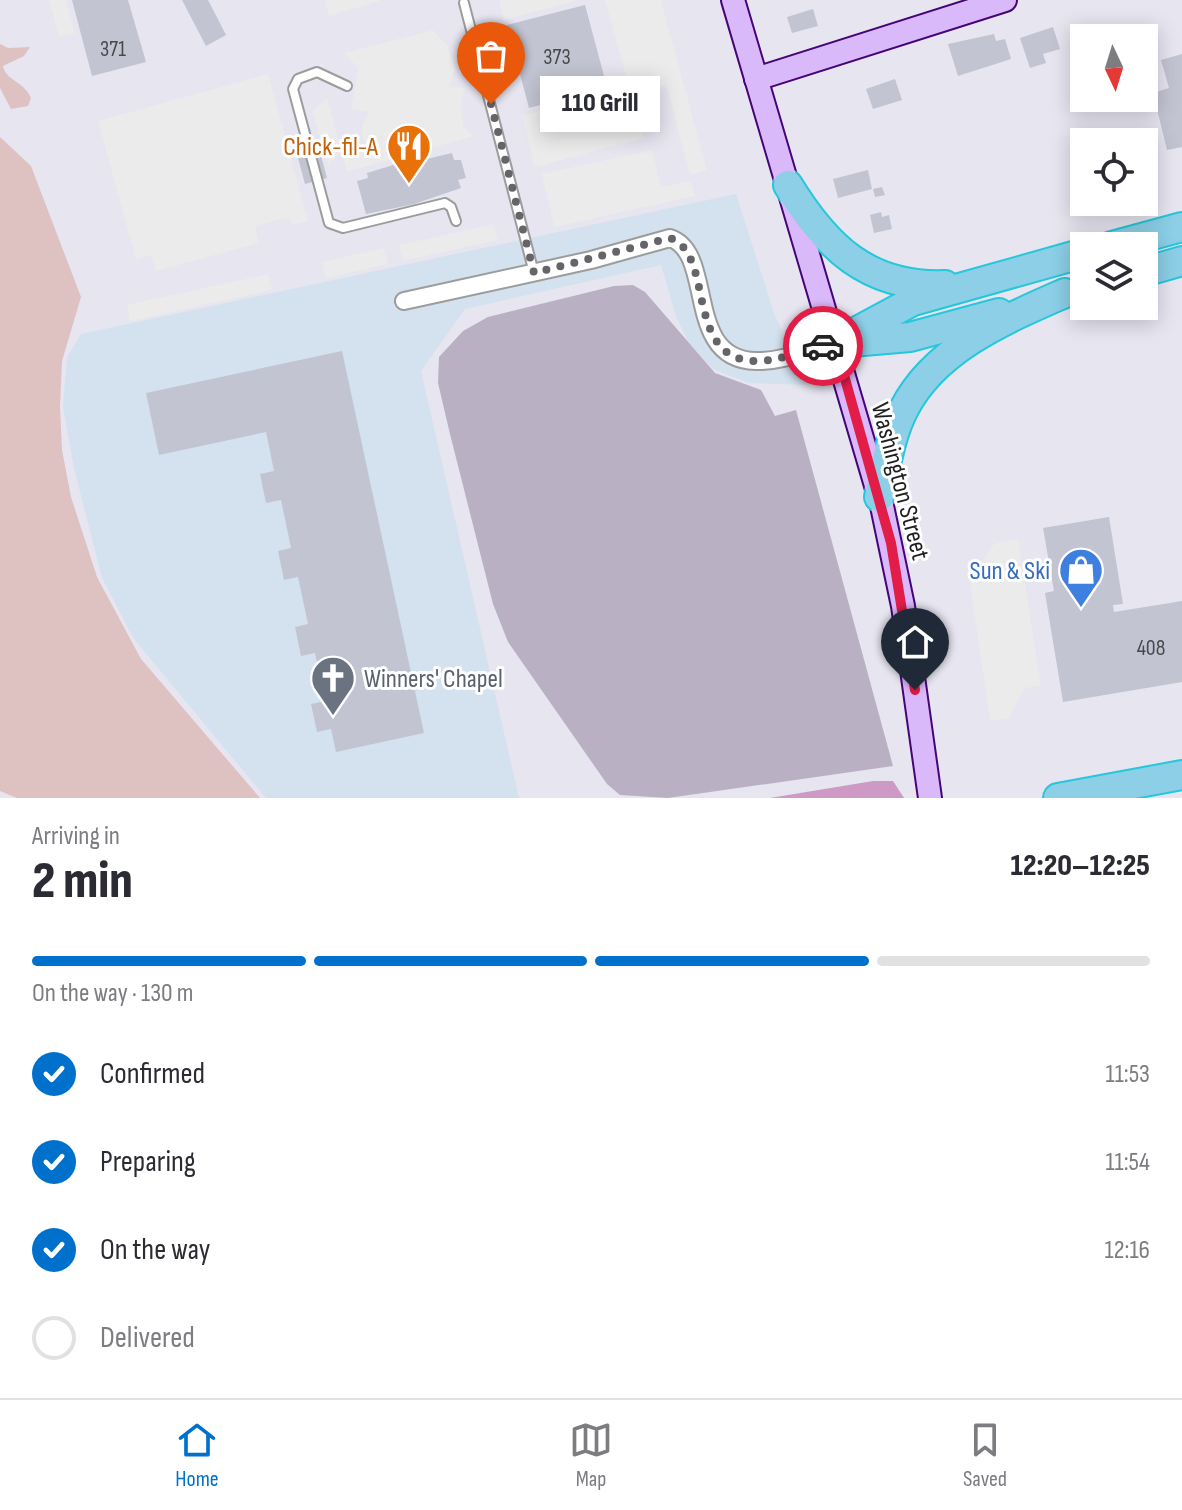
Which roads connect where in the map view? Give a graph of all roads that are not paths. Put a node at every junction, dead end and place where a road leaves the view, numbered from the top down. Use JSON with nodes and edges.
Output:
{"nodes":[{"id":1,"x":733,"y":0,"type":"edge"},
{"id":2,"x":1005,"y":0,"type":"edge"},
{"id":3,"x":464,"y":3,"type":"dead end"},
{"id":4,"x":963,"y":6,"type":"edge"},
{"id":5,"x":756,"y":79,"type":"junction"},
{"id":6,"x":347,"y":86,"type":"dead end"},
{"id":7,"x":788,"y":185,"type":"junction"},
{"id":8,"x":456,"y":221,"type":"dead end"},
{"id":9,"x":1182,"y":227,"type":"edge"},
{"id":10,"x":1158,"y":234,"type":"edge"},
{"id":11,"x":1070,"y":257,"type":"edge"},
{"id":12,"x":1182,"y":261,"type":"edge"},
{"id":13,"x":1158,"y":268,"type":"edge"},
{"id":14,"x":534,"y":273,"type":"junction"},
{"id":15,"x":970,"y":284,"type":"junction"},
{"id":16,"x":1070,"y":292,"type":"edge"},
{"id":17,"x":1070,"y":293,"type":"edge"},
{"id":18,"x":404,"y":301,"type":"dead end"},
{"id":19,"x":835,"y":343,"type":"junction"},
{"id":20,"x":879,"y":497,"type":"junction"},
{"id":21,"x":1182,"y":775,"type":"edge"},
{"id":22,"x":930,"y":798,"type":"edge"},
{"id":23,"x":1058,"y":798,"type":"edge"}],
"edges":[{"from":1,"to":5,"type":"main road","name":"Washington Street"},
{"from":2,"to":4,"type":"main road"},
{"from":3,"to":14,"type":"lane"},
{"from":4,"to":5,"type":"main road"},
{"from":5,"to":7,"type":"main road","name":"Washington Street"},
{"from":6,"to":8,"type":"lane"},
{"from":7,"to":15,"type":"highway"},
{"from":7,"to":19,"type":"main road","name":"Washington Street"},
{"from":9,"to":10,"type":"highway"},
{"from":11,"to":15,"type":"highway"},
{"from":12,"to":13,"type":"highway"},
{"from":14,"to":18,"type":"street"},
{"from":14,"to":19,"type":"street"},
{"from":15,"to":19,"type":"highway"},
{"from":16,"to":19,"type":"highway"},
{"from":17,"to":20,"type":"highway"},
{"from":19,"to":20,"type":"main road","name":"Washington Street"},
{"from":20,"to":22,"type":"main road","name":"Washington Street"},
{"from":21,"to":23,"type":"highway"}]}
